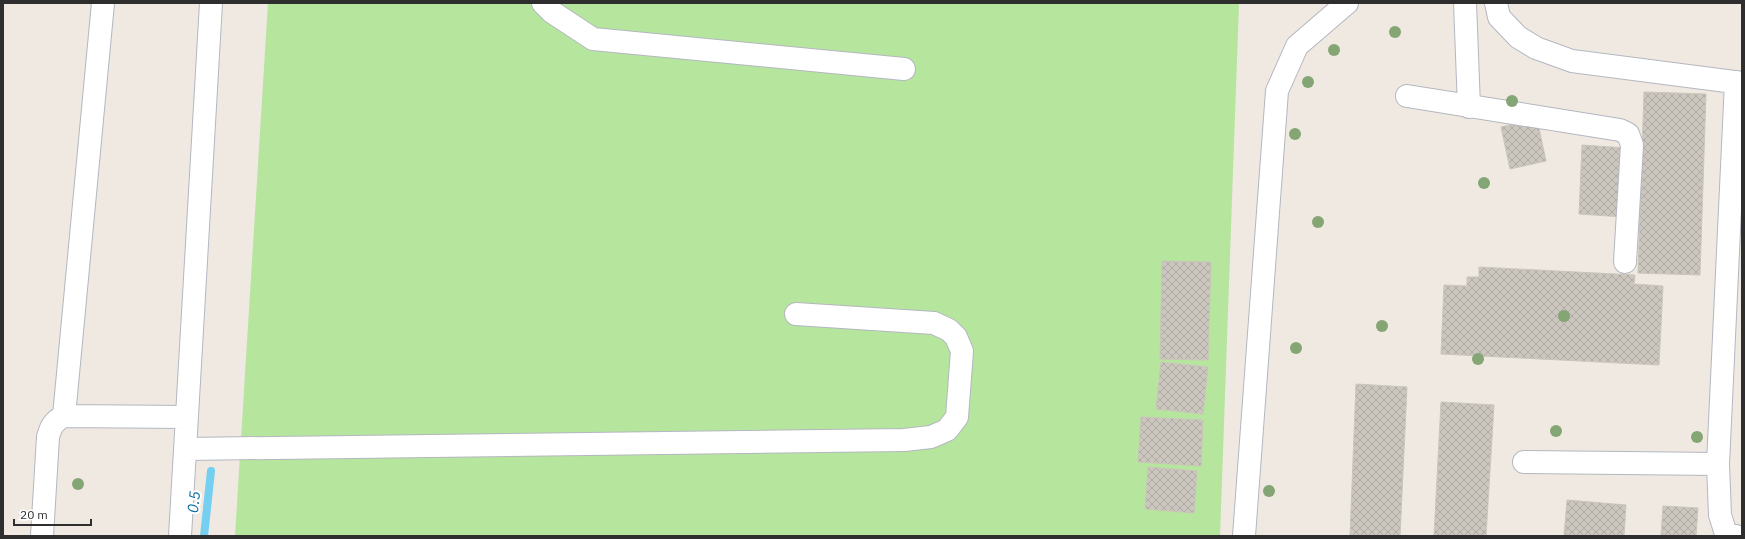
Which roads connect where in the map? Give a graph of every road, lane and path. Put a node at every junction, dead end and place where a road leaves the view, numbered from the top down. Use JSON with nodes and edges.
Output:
{"nodes":[{"id":1,"x":104,"y":3,"type":"edge"},
{"id":2,"x":211,"y":3,"type":"edge"},
{"id":3,"x":543,"y":3,"type":"edge"},
{"id":4,"x":1348,"y":3,"type":"edge"},
{"id":5,"x":1465,"y":3,"type":"edge"},
{"id":6,"x":1496,"y":3,"type":"edge"},
{"id":7,"x":904,"y":69,"type":"dead end"},
{"id":8,"x":1739,"y":83,"type":"edge"},
{"id":9,"x":1407,"y":96,"type":"dead end"},
{"id":10,"x":1469,"y":107,"type":"junction"},
{"id":11,"x":1624,"y":262,"type":"dead end"},
{"id":12,"x":796,"y":314,"type":"dead end"},
{"id":13,"x":64,"y":416,"type":"junction"},
{"id":14,"x":187,"y":417,"type":"junction"},
{"id":15,"x":185,"y":449,"type":"junction"},
{"id":16,"x":1524,"y":462,"type":"dead end"},
{"id":17,"x":1718,"y":464,"type":"junction"},
{"id":18,"x":42,"y":536,"type":"edge"},
{"id":19,"x":180,"y":536,"type":"edge"},
{"id":20,"x":1244,"y":536,"type":"edge"},
{"id":21,"x":1736,"y":536,"type":"edge"}],
"edges":[{"from":1,"to":13,"type":"street"},
{"from":2,"to":14,"type":"street"},
{"from":3,"to":7,"type":"street"},
{"from":4,"to":20,"type":"street"},
{"from":5,"to":10,"type":"street"},
{"from":6,"to":8,"type":"street"},
{"from":8,"to":17,"type":"street"},
{"from":9,"to":10,"type":"street"},
{"from":10,"to":11,"type":"street"},
{"from":12,"to":15,"type":"street"},
{"from":13,"to":14,"type":"street"},
{"from":13,"to":18,"type":"street"},
{"from":14,"to":15,"type":"street"},
{"from":15,"to":19,"type":"street"},
{"from":16,"to":17,"type":"street"},
{"from":17,"to":21,"type":"street"}]}
